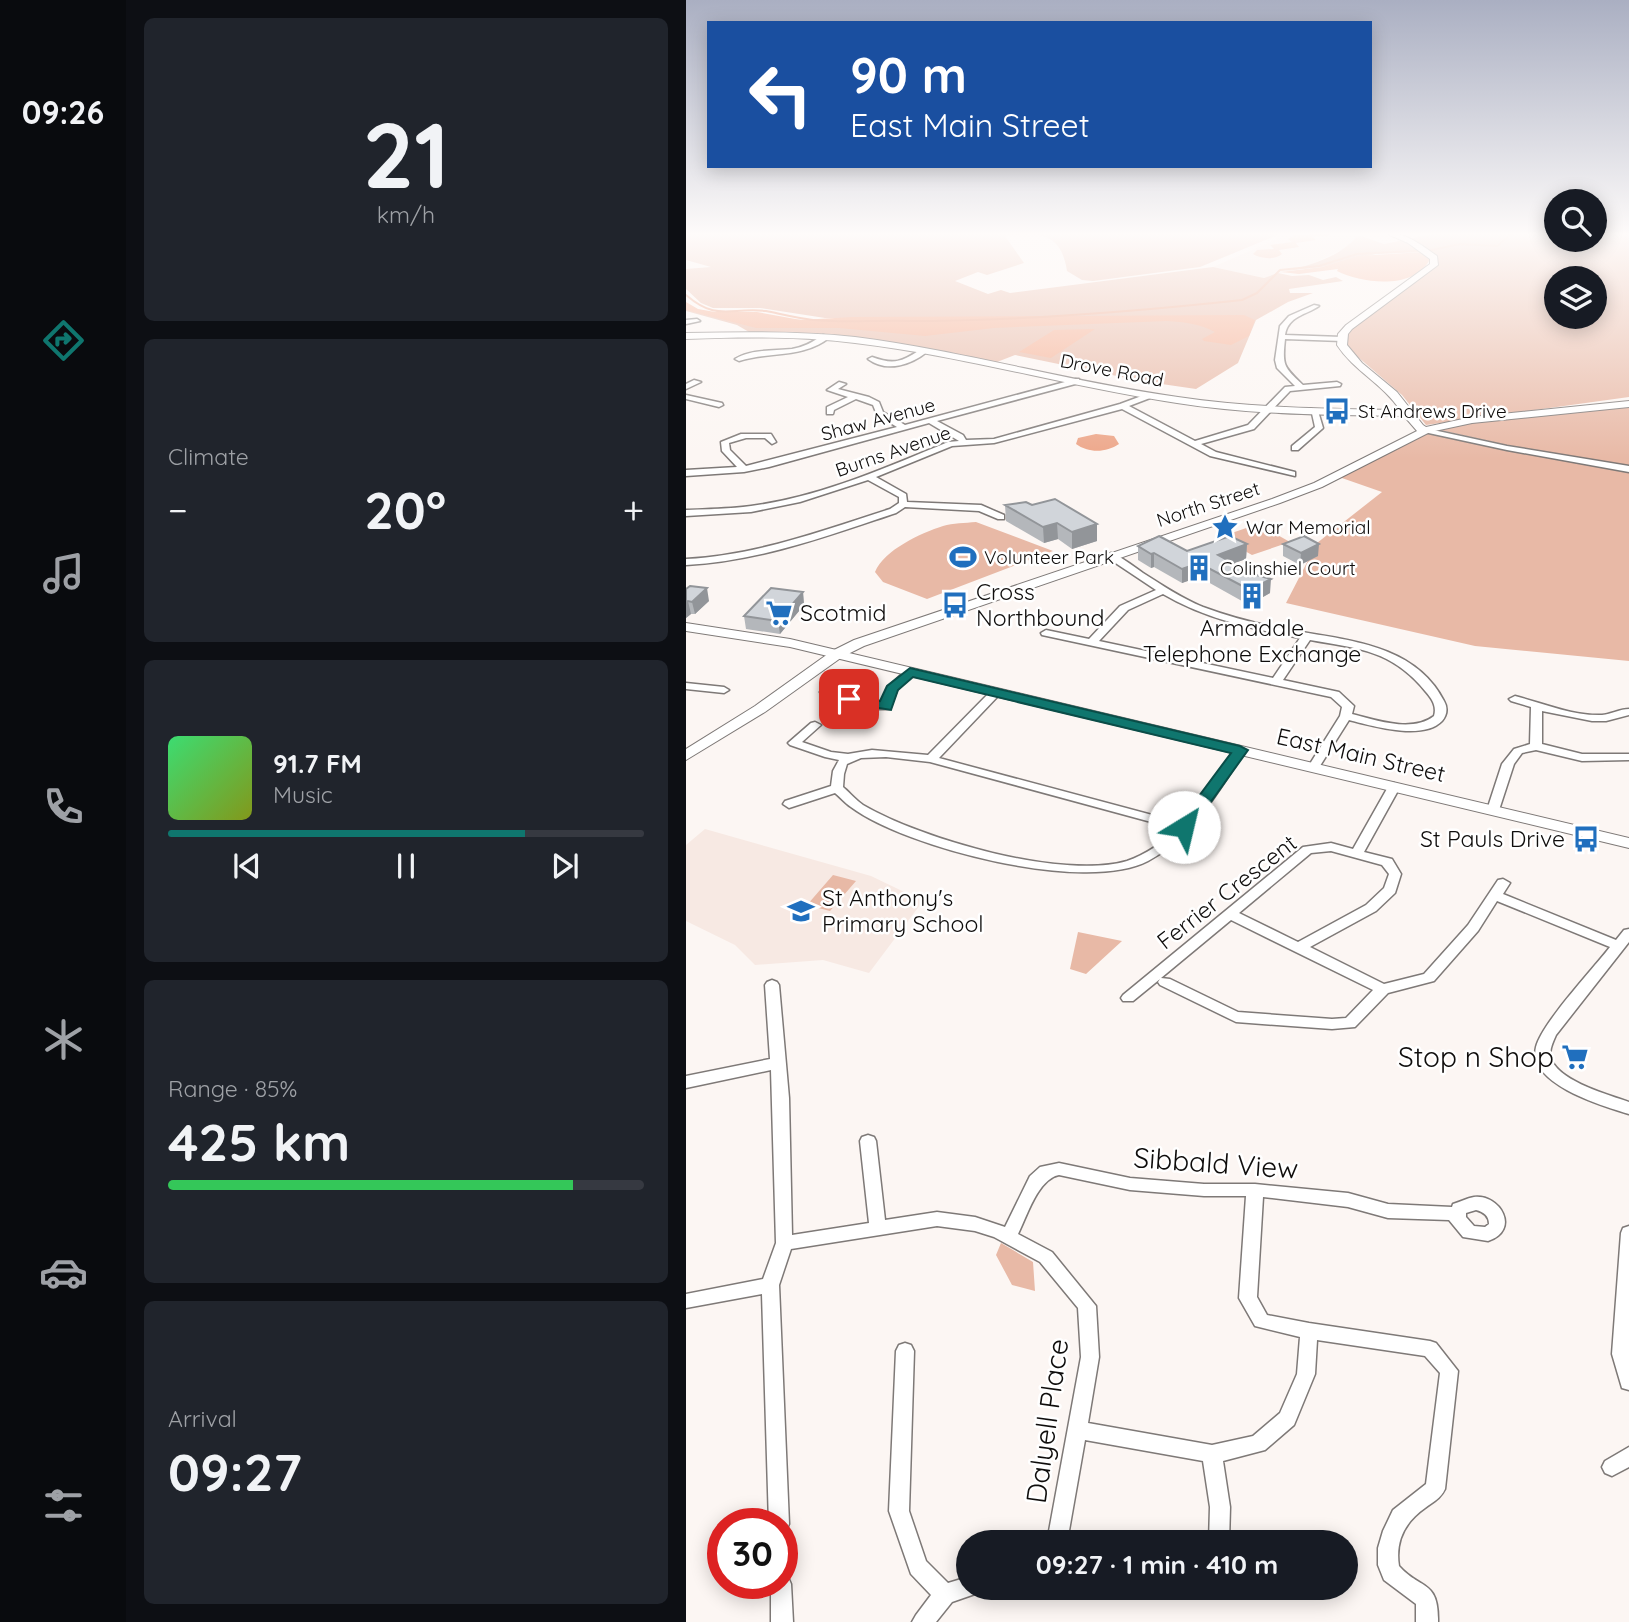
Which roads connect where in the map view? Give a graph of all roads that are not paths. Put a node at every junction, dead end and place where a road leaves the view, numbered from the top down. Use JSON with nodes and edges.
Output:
{"nodes":[{"id":1,"x":1313,"y":308,"type":"edge"},
{"id":2,"x":1375,"y":308,"type":"edge"},
{"id":3,"x":696,"y":321,"type":"dead end"},
{"id":4,"x":686,"y":322,"type":"edge"},
{"id":5,"x":686,"y":336,"type":"edge"},
{"id":6,"x":826,"y":337,"type":"junction"},
{"id":7,"x":1282,"y":337,"type":"junction"},
{"id":8,"x":1342,"y":339,"type":"junction"},
{"id":9,"x":924,"y":351,"type":"junction"},
{"id":10,"x":739,"y":359,"type":"dead end"},
{"id":11,"x":872,"y":359,"type":"dead end"},
{"id":12,"x":1076,"y":381,"type":"junction"},
{"id":13,"x":697,"y":382,"type":"dead end"},
{"id":14,"x":842,"y":384,"type":"dead end"},
{"id":15,"x":1337,"y":384,"type":"dead end"},
{"id":16,"x":686,"y":387,"type":"edge"},
{"id":17,"x":1300,"y":387,"type":"junction"},
{"id":18,"x":855,"y":396,"type":"junction"},
{"id":19,"x":1147,"y":396,"type":"junction"},
{"id":20,"x":686,"y":397,"type":"edge"},
{"id":21,"x":1629,"y":404,"type":"edge"},
{"id":22,"x":719,"y":405,"type":"dead end"},
{"id":23,"x":1123,"y":406,"type":"junction"},
{"id":24,"x":1266,"y":411,"type":"junction"},
{"id":25,"x":1314,"y":411,"type":"junction"},
{"id":26,"x":830,"y":412,"type":"dead end"},
{"id":27,"x":1407,"y":413,"type":"junction"},
{"id":28,"x":932,"y":421,"type":"junction"},
{"id":29,"x":905,"y":428,"type":"junction"},
{"id":30,"x":1426,"y":430,"type":"junction"},
{"id":31,"x":772,"y":442,"type":"dead end"},
{"id":32,"x":964,"y":443,"type":"junction"},
{"id":33,"x":1193,"y":444,"type":"junction"},
{"id":34,"x":1295,"y":448,"type":"dead end"},
{"id":35,"x":744,"y":469,"type":"junction"},
{"id":36,"x":1629,"y":469,"type":"edge"},
{"id":37,"x":686,"y":473,"type":"edge"},
{"id":38,"x":1292,"y":474,"type":"dead end"},
{"id":39,"x":869,"y":477,"type":"junction"},
{"id":40,"x":903,"y":503,"type":"junction"},
{"id":41,"x":686,"y":513,"type":"edge"},
{"id":42,"x":1001,"y":517,"type":"dead end"},
{"id":43,"x":1111,"y":556,"type":"junction"},
{"id":44,"x":686,"y":562,"type":"edge"},
{"id":45,"x":1164,"y":590,"type":"junction"},
{"id":46,"x":686,"y":627,"type":"edge"},
{"id":47,"x":1046,"y":634,"type":"dead end"},
{"id":48,"x":1307,"y":636,"type":"junction"},
{"id":49,"x":1091,"y":643,"type":"junction"},
{"id":50,"x":836,"y":654,"type":"junction"},
{"id":51,"x":910,"y":672,"type":"junction"},
{"id":52,"x":1276,"y":682,"type":"junction"},
{"id":53,"x":686,"y":686,"type":"edge"},
{"id":54,"x":724,"y":690,"type":"dead end"},
{"id":55,"x":825,"y":692,"type":"dead end"},
{"id":56,"x":995,"y":693,"type":"junction"},
{"id":57,"x":1516,"y":699,"type":"dead end"},
{"id":58,"x":1537,"y":706,"type":"junction"},
{"id":59,"x":1629,"y":712,"type":"edge"},
{"id":60,"x":1346,"y":716,"type":"junction"},
{"id":61,"x":815,"y":724,"type":"dead end"},
{"id":62,"x":1536,"y":746,"type":"junction"},
{"id":63,"x":1240,"y":750,"type":"junction"},
{"id":64,"x":686,"y":756,"type":"edge"},
{"id":65,"x":1629,"y":757,"type":"edge"},
{"id":66,"x":849,"y":758,"type":"junction"},
{"id":67,"x":931,"y":759,"type":"junction"},
{"id":68,"x":1314,"y":767,"type":"junction"},
{"id":69,"x":1394,"y":787,"type":"junction"},
{"id":70,"x":837,"y":788,"type":"junction"},
{"id":71,"x":789,"y":804,"type":"dead end"},
{"id":72,"x":1493,"y":810,"type":"junction"},
{"id":73,"x":1184,"y":827,"type":"junction"},
{"id":74,"x":1629,"y":843,"type":"edge"},
{"id":75,"x":1358,"y":852,"type":"junction"},
{"id":76,"x":1498,"y":889,"type":"joint"},
{"id":77,"x":1230,"y":914,"type":"junction"},
{"id":78,"x":1629,"y":933,"type":"edge"},
{"id":79,"x":1619,"y":946,"type":"junction"},
{"id":80,"x":1298,"y":948,"type":"junction"},
{"id":81,"x":1165,"y":982,"type":"dead end"},
{"id":82,"x":772,"y":985,"type":"dead end"},
{"id":83,"x":1383,"y":989,"type":"junction"},
{"id":84,"x":1128,"y":998,"type":"dead end"},
{"id":85,"x":778,"y":1062,"type":"junction"},
{"id":86,"x":686,"y":1082,"type":"edge"},
{"id":87,"x":1629,"y":1108,"type":"edge"},
{"id":88,"x":868,"y":1141,"type":"dead end"},
{"id":89,"x":1255,"y":1190,"type":"junction"},
{"id":90,"x":1457,"y":1214,"type":"dead end"},
{"id":91,"x":878,"y":1229,"type":"junction"},
{"id":92,"x":1629,"y":1233,"type":"edge"},
{"id":93,"x":1009,"y":1236,"type":"junction"},
{"id":94,"x":784,"y":1243,"type":"junction"},
{"id":95,"x":770,"y":1285,"type":"junction"},
{"id":96,"x":686,"y":1301,"type":"edge"},
{"id":97,"x":1309,"y":1331,"type":"junction"},
{"id":98,"x":905,"y":1351,"type":"dead end"},
{"id":99,"x":1629,"y":1382,"type":"edge"},
{"id":100,"x":1077,"y":1430,"type":"junction"},
{"id":101,"x":1212,"y":1454,"type":"junction"},
{"id":102,"x":1629,"y":1456,"type":"edge"},
{"id":103,"x":1612,"y":1467,"type":"dead end"},
{"id":104,"x":778,"y":1508,"type":"edge"},
{"id":105,"x":1059,"y":1530,"type":"edge"},
{"id":106,"x":1219,"y":1530,"type":"edge"},
{"id":107,"x":956,"y":1591,"type":"edge"},
{"id":108,"x":945,"y":1594,"type":"junction"},
{"id":109,"x":781,"y":1599,"type":"edge"},
{"id":110,"x":782,"y":1622,"type":"edge"},
{"id":111,"x":923,"y":1622,"type":"edge"},
{"id":112,"x":1427,"y":1622,"type":"edge"}],
"edges":[{"from":1,"to":7,"type":"street"},
{"from":2,"to":8,"type":"street"},
{"from":3,"to":4,"type":"street"},
{"from":5,"to":6,"type":"street","name":"Drove Road"},
{"from":6,"to":9,"type":"street","name":"Drove Road"},
{"from":6,"to":10,"type":"street"},
{"from":7,"to":8,"type":"street"},
{"from":7,"to":17,"type":"street"},
{"from":8,"to":27,"type":"street"},
{"from":9,"to":11,"type":"street"},
{"from":9,"to":12,"type":"street","name":"Drove Road"},
{"from":12,"to":19,"type":"street","name":"Drove Road"},
{"from":12,"to":28,"type":"street","name":"Shaw Avenue"},
{"from":13,"to":16,"type":"street"},
{"from":14,"to":18,"type":"street"},
{"from":15,"to":17,"type":"street"},
{"from":17,"to":24,"type":"street"},
{"from":18,"to":26,"type":"street"},
{"from":18,"to":29,"type":"street"},
{"from":19,"to":23,"type":"street","name":"Burns Avenue"},
{"from":19,"to":24,"type":"street","name":"Drove Road"},
{"from":20,"to":22,"type":"street"},
{"from":21,"to":30,"type":"street","name":"North Street"},
{"from":23,"to":32,"type":"street","name":"Burns Avenue"},
{"from":23,"to":33,"type":"street"},
{"from":24,"to":25,"type":"street","name":"Drove Road"},
{"from":24,"to":33,"type":"street"},
{"from":25,"to":27,"type":"street","name":"Drove Road"},
{"from":25,"to":34,"type":"street"},
{"from":27,"to":30,"type":"street"},
{"from":28,"to":29,"type":"street","name":"Shaw Avenue"},
{"from":28,"to":32,"type":"street"},
{"from":29,"to":35,"type":"street","name":"Shaw Avenue"},
{"from":30,"to":36,"type":"street"},
{"from":30,"to":43,"type":"street","name":"North Street"},
{"from":31,"to":35,"type":"street"},
{"from":32,"to":39,"type":"street","name":"Burns Avenue"},
{"from":33,"to":38,"type":"street"},
{"from":35,"to":37,"type":"street","name":"Shaw Avenue"},
{"from":39,"to":40,"type":"street"},
{"from":39,"to":41,"type":"street","name":"Burns Avenue"},
{"from":40,"to":42,"type":"street"},
{"from":40,"to":44,"type":"street"},
{"from":43,"to":45,"type":"street"},
{"from":43,"to":50,"type":"street","name":"North Street"},
{"from":45,"to":48,"type":"street"},
{"from":45,"to":49,"type":"street"},
{"from":46,"to":50,"type":"main road","name":"East Main Street"},
{"from":47,"to":49,"type":"street"},
{"from":48,"to":52,"type":"street"},
{"from":48,"to":60,"type":"street"},
{"from":49,"to":52,"type":"street"},
{"from":50,"to":51,"type":"main road","name":"East Main Street"},
{"from":50,"to":64,"type":"street","name":"North Street"},
{"from":51,"to":55,"type":"street"},
{"from":51,"to":56,"type":"main road","name":"East Main Street"},
{"from":52,"to":60,"type":"street"},
{"from":53,"to":54,"type":"street"},
{"from":56,"to":63,"type":"main road","name":"East Main Street"},
{"from":56,"to":67,"type":"street"},
{"from":57,"to":58,"type":"street"},
{"from":58,"to":59,"type":"street"},
{"from":58,"to":62,"type":"street"},
{"from":60,"to":68,"type":"street"},
{"from":61,"to":66,"type":"street"},
{"from":62,"to":65,"type":"street"},
{"from":62,"to":72,"type":"street"},
{"from":63,"to":68,"type":"main road","name":"East Main Street"},
{"from":63,"to":73,"type":"street"},
{"from":66,"to":67,"type":"street"},
{"from":66,"to":70,"type":"street"},
{"from":67,"to":73,"type":"street"},
{"from":68,"to":69,"type":"main road","name":"East Main Street"},
{"from":69,"to":72,"type":"main road","name":"East Main Street"},
{"from":69,"to":75,"type":"street"},
{"from":70,"to":71,"type":"street"},
{"from":70,"to":73,"type":"street"},
{"from":72,"to":74,"type":"main road","name":"East Main Street"},
{"from":75,"to":77,"type":"street","name":"Ferrier Crescent"},
{"from":75,"to":80,"type":"street","name":"Ferrier Crescent"},
{"from":76,"to":79,"type":"street"},
{"from":76,"to":83,"type":"street"},
{"from":77,"to":80,"type":"street"},
{"from":77,"to":84,"type":"street","name":"Ferrier Crescent"},
{"from":78,"to":79,"type":"street"},
{"from":79,"to":87,"type":"street"},
{"from":80,"to":83,"type":"street"},
{"from":81,"to":83,"type":"street"},
{"from":82,"to":85,"type":"street"},
{"from":85,"to":86,"type":"street"},
{"from":85,"to":94,"type":"street"},
{"from":88,"to":91,"type":"street"},
{"from":89,"to":90,"type":"street","name":"Sibbald View"},
{"from":89,"to":93,"type":"street","name":"Sibbald View"},
{"from":89,"to":97,"type":"street"},
{"from":91,"to":93,"type":"street","name":"Dalyell Place"},
{"from":91,"to":94,"type":"street","name":"Dalyell Place"},
{"from":92,"to":99,"type":"street"},
{"from":93,"to":100,"type":"street","name":"Dalyell Place"},
{"from":94,"to":95,"type":"street"},
{"from":95,"to":96,"type":"street"},
{"from":95,"to":104,"type":"street"},
{"from":97,"to":101,"type":"street"},
{"from":97,"to":112,"type":"street"},
{"from":98,"to":108,"type":"street"},
{"from":100,"to":101,"type":"street"},
{"from":100,"to":105,"type":"street","name":"Dalyell Place"},
{"from":101,"to":106,"type":"street"},
{"from":102,"to":103,"type":"street"},
{"from":107,"to":108,"type":"street"},
{"from":108,"to":111,"type":"street"},
{"from":109,"to":110,"type":"street"}]}
